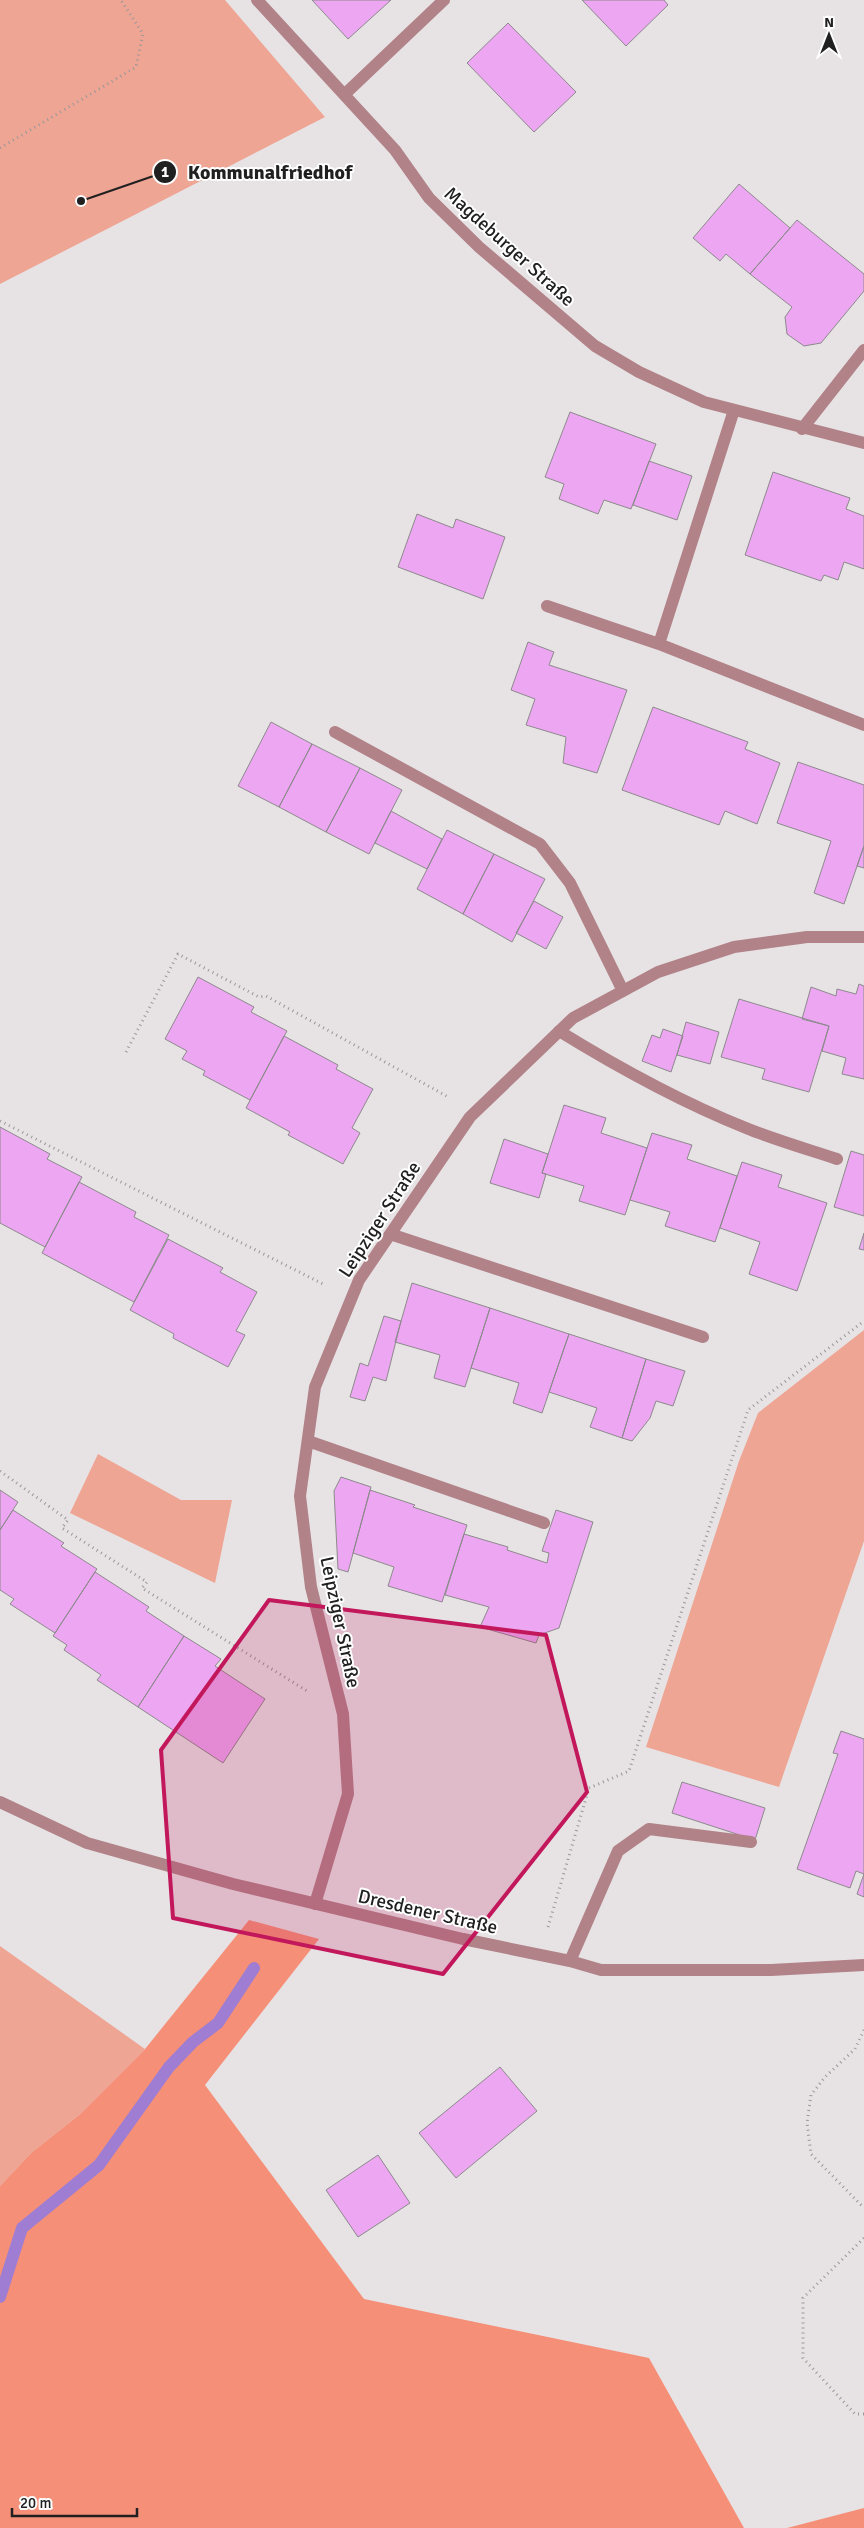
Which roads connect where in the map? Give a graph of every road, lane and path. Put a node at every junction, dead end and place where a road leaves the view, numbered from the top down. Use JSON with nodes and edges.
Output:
{"nodes":[{"id":1,"x":121,"y":0,"type":"edge"},
{"id":2,"x":257,"y":0,"type":"edge"},
{"id":3,"x":444,"y":0,"type":"edge"},
{"id":4,"x":345,"y":94,"type":"junction"},
{"id":5,"x":0,"y":148,"type":"edge"},
{"id":6,"x":864,"y":350,"type":"edge"},
{"id":7,"x":734,"y":410,"type":"junction"},
{"id":8,"x":802,"y":428,"type":"junction"},
{"id":9,"x":864,"y":443,"type":"edge"},
{"id":10,"x":547,"y":606,"type":"dead end"},
{"id":11,"x":659,"y":644,"type":"junction"},
{"id":12,"x":864,"y":725,"type":"edge"},
{"id":13,"x":335,"y":732,"type":"dead end"},
{"id":14,"x":864,"y":938,"type":"edge"},
{"id":15,"x":623,"y":991,"type":"junction"},
{"id":16,"x":559,"y":1031,"type":"junction"},
{"id":17,"x":126,"y":1052,"type":"dead end"},
{"id":18,"x":475,"y":1112,"type":"junction"},
{"id":19,"x":0,"y":1121,"type":"edge"},
{"id":20,"x":837,"y":1159,"type":"dead end"},
{"id":21,"x":390,"y":1234,"type":"junction"},
{"id":22,"x":352,"y":1298,"type":"junction"},
{"id":23,"x":864,"y":1321,"type":"edge"},
{"id":24,"x":703,"y":1336,"type":"dead end"},
{"id":25,"x":308,"y":1441,"type":"junction"},
{"id":26,"x":0,"y":1471,"type":"edge"},
{"id":27,"x":544,"y":1524,"type":"dead end"},
{"id":28,"x":343,"y":1714,"type":"junction"},
{"id":29,"x":0,"y":1802,"type":"edge"},
{"id":30,"x":751,"y":1842,"type":"dead end"},
{"id":31,"x":315,"y":1904,"type":"junction"},
{"id":32,"x":539,"y":1954,"type":"junction"},
{"id":33,"x":570,"y":1961,"type":"junction"},
{"id":34,"x":864,"y":1965,"type":"edge"},
{"id":35,"x":864,"y":2030,"type":"edge"},
{"id":36,"x":864,"y":2208,"type":"edge"},
{"id":37,"x":864,"y":2238,"type":"edge"},
{"id":38,"x":864,"y":2414,"type":"edge"}],
"edges":[{"from":1,"to":5,"type":"path"},
{"from":2,"to":4,"type":"street","name":"Magdeburger Straße"},
{"from":3,"to":4,"type":"street"},
{"from":4,"to":7,"type":"street","name":"Magdeburger Straße"},
{"from":6,"to":8,"type":"street"},
{"from":7,"to":8,"type":"street","name":"Magdeburger Straße"},
{"from":7,"to":11,"type":"street"},
{"from":8,"to":9,"type":"street","name":"Magdeburger Straße"},
{"from":10,"to":11,"type":"street"},
{"from":11,"to":12,"type":"street"},
{"from":13,"to":15,"type":"street"},
{"from":14,"to":15,"type":"street","name":"Leipziger Straße"},
{"from":15,"to":16,"type":"street","name":"Leipziger Straße"},
{"from":16,"to":18,"type":"street","name":"Leipziger Straße"},
{"from":16,"to":20,"type":"street"},
{"from":17,"to":18,"type":"path"},
{"from":18,"to":21,"type":"street","name":"Leipziger Straße"},
{"from":19,"to":22,"type":"path"},
{"from":21,"to":22,"type":"street","name":"Leipziger Straße"},
{"from":21,"to":24,"type":"street"},
{"from":22,"to":25,"type":"street","name":"Leipziger Straße"},
{"from":23,"to":32,"type":"path"},
{"from":25,"to":27,"type":"street"},
{"from":25,"to":28,"type":"street","name":"Leipziger Straße"},
{"from":26,"to":28,"type":"path"},
{"from":28,"to":31,"type":"street","name":"Leipziger Straße"},
{"from":29,"to":31,"type":"street","name":"Dresdener Straße"},
{"from":30,"to":33,"type":"street"},
{"from":31,"to":32,"type":"street","name":"Dresdener Straße"},
{"from":32,"to":33,"type":"street","name":"Dresdener Straße"},
{"from":33,"to":34,"type":"street","name":"Dresdener Straße"},
{"from":35,"to":36,"type":"path"},
{"from":37,"to":38,"type":"path"}]}
